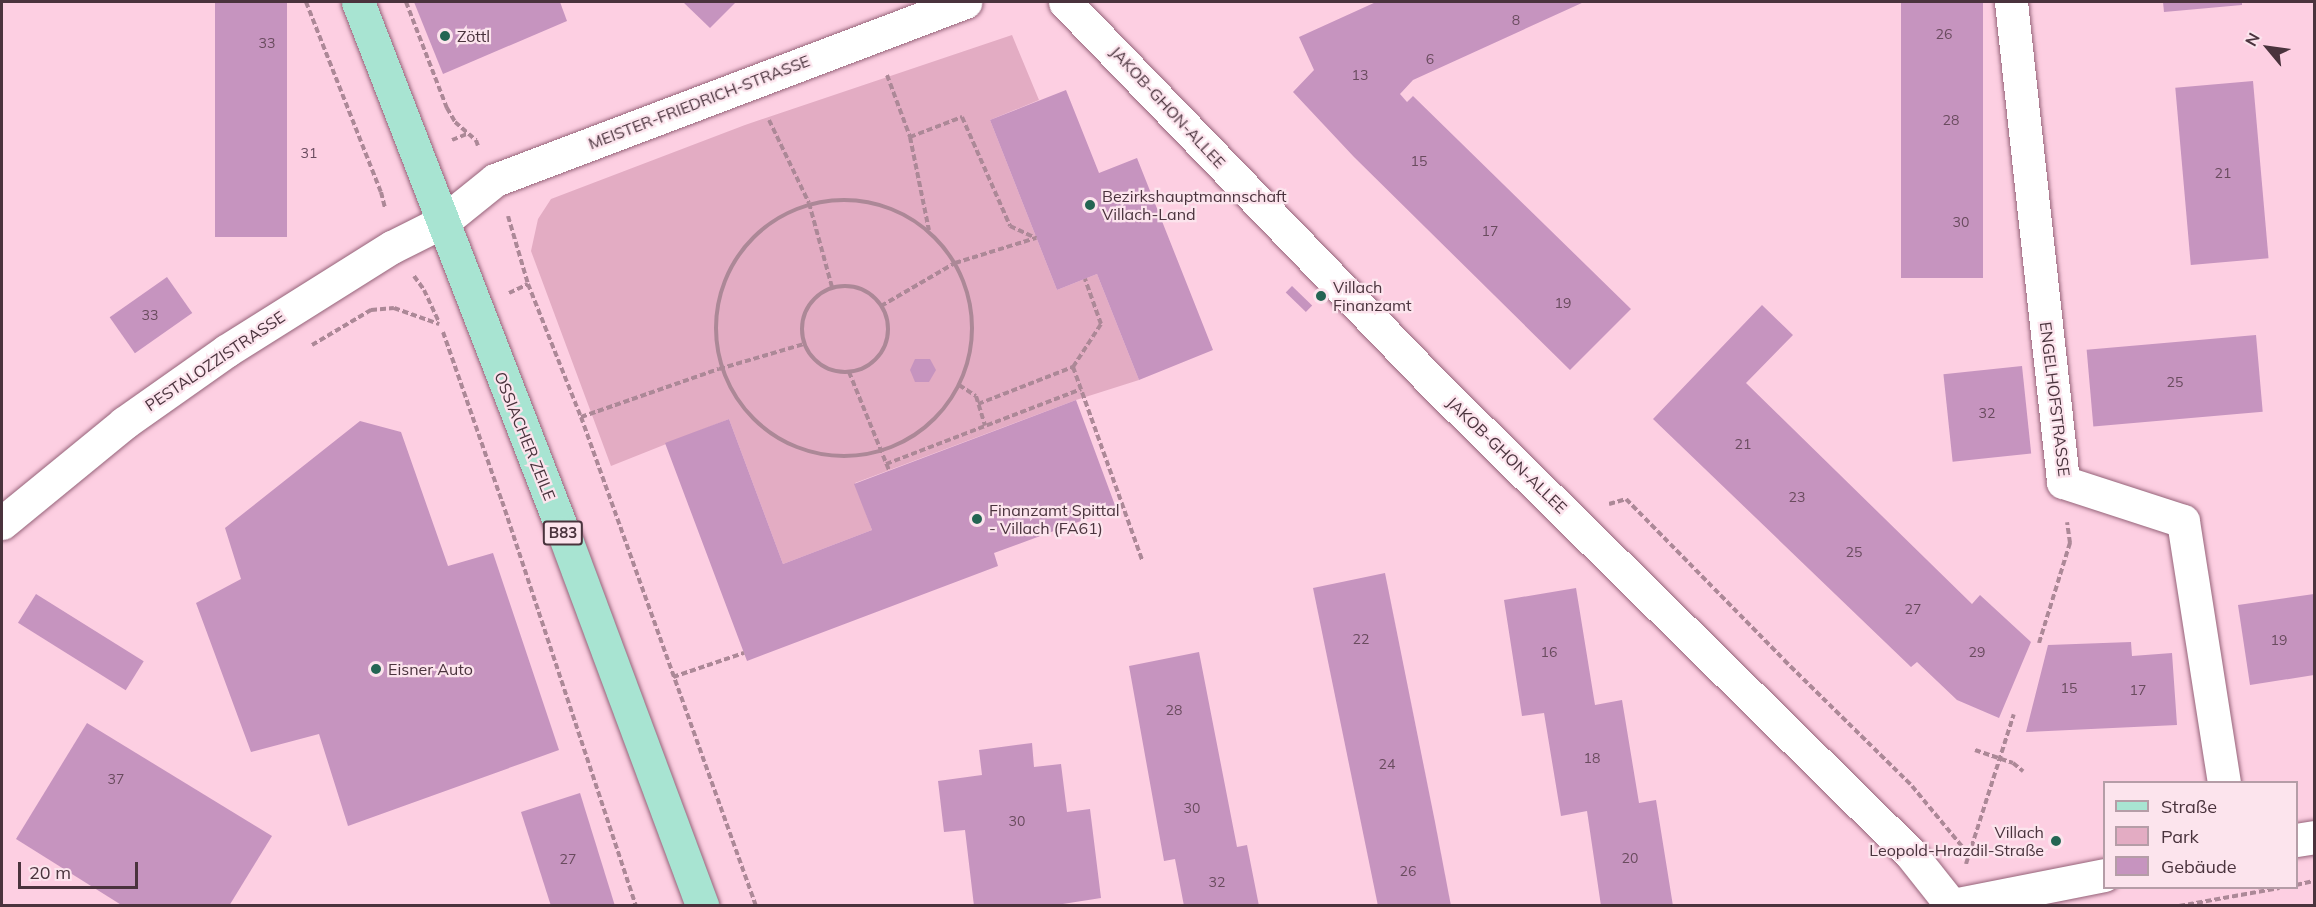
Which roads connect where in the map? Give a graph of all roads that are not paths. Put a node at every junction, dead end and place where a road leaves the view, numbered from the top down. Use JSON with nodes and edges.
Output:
{"nodes":[{"id":1,"x":358,"y":2,"type":"edge"},
{"id":2,"x":965,"y":2,"type":"edge"},
{"id":3,"x":1065,"y":2,"type":"edge"},
{"id":4,"x":2011,"y":2,"type":"edge"},
{"id":5,"x":444,"y":221,"type":"junction"},
{"id":6,"x":2,"y":523,"type":"edge"},
{"id":7,"x":2224,"y":781,"type":"edge"},
{"id":8,"x":2314,"y":837,"type":"edge"},
{"id":9,"x":2298,"y":840,"type":"edge"},
{"id":10,"x":2103,"y":875,"type":"edge"},
{"id":11,"x":1951,"y":905,"type":"edge"},
{"id":12,"x":702,"y":906,"type":"edge"}],
"edges":[{"from":1,"to":5,"type":"main road","name":"OSSIACHER ZEILE","number":"B83"},
{"from":2,"to":5,"type":"street","name":"MEISTER-FRIEDRICH-STRASSE"},
{"from":3,"to":11,"type":"street","name":"JAKOB-GHON-ALLEE"},
{"from":4,"to":7,"type":"street","name":"ENGELHOFSTRASSE"},
{"from":5,"to":6,"type":"street","name":"PESTALOZZISTRASSE"},
{"from":5,"to":12,"type":"main road","name":"OSSIACHER ZEILE","number":"B83"},
{"from":8,"to":9,"type":"street"},
{"from":10,"to":11,"type":"street"}]}
